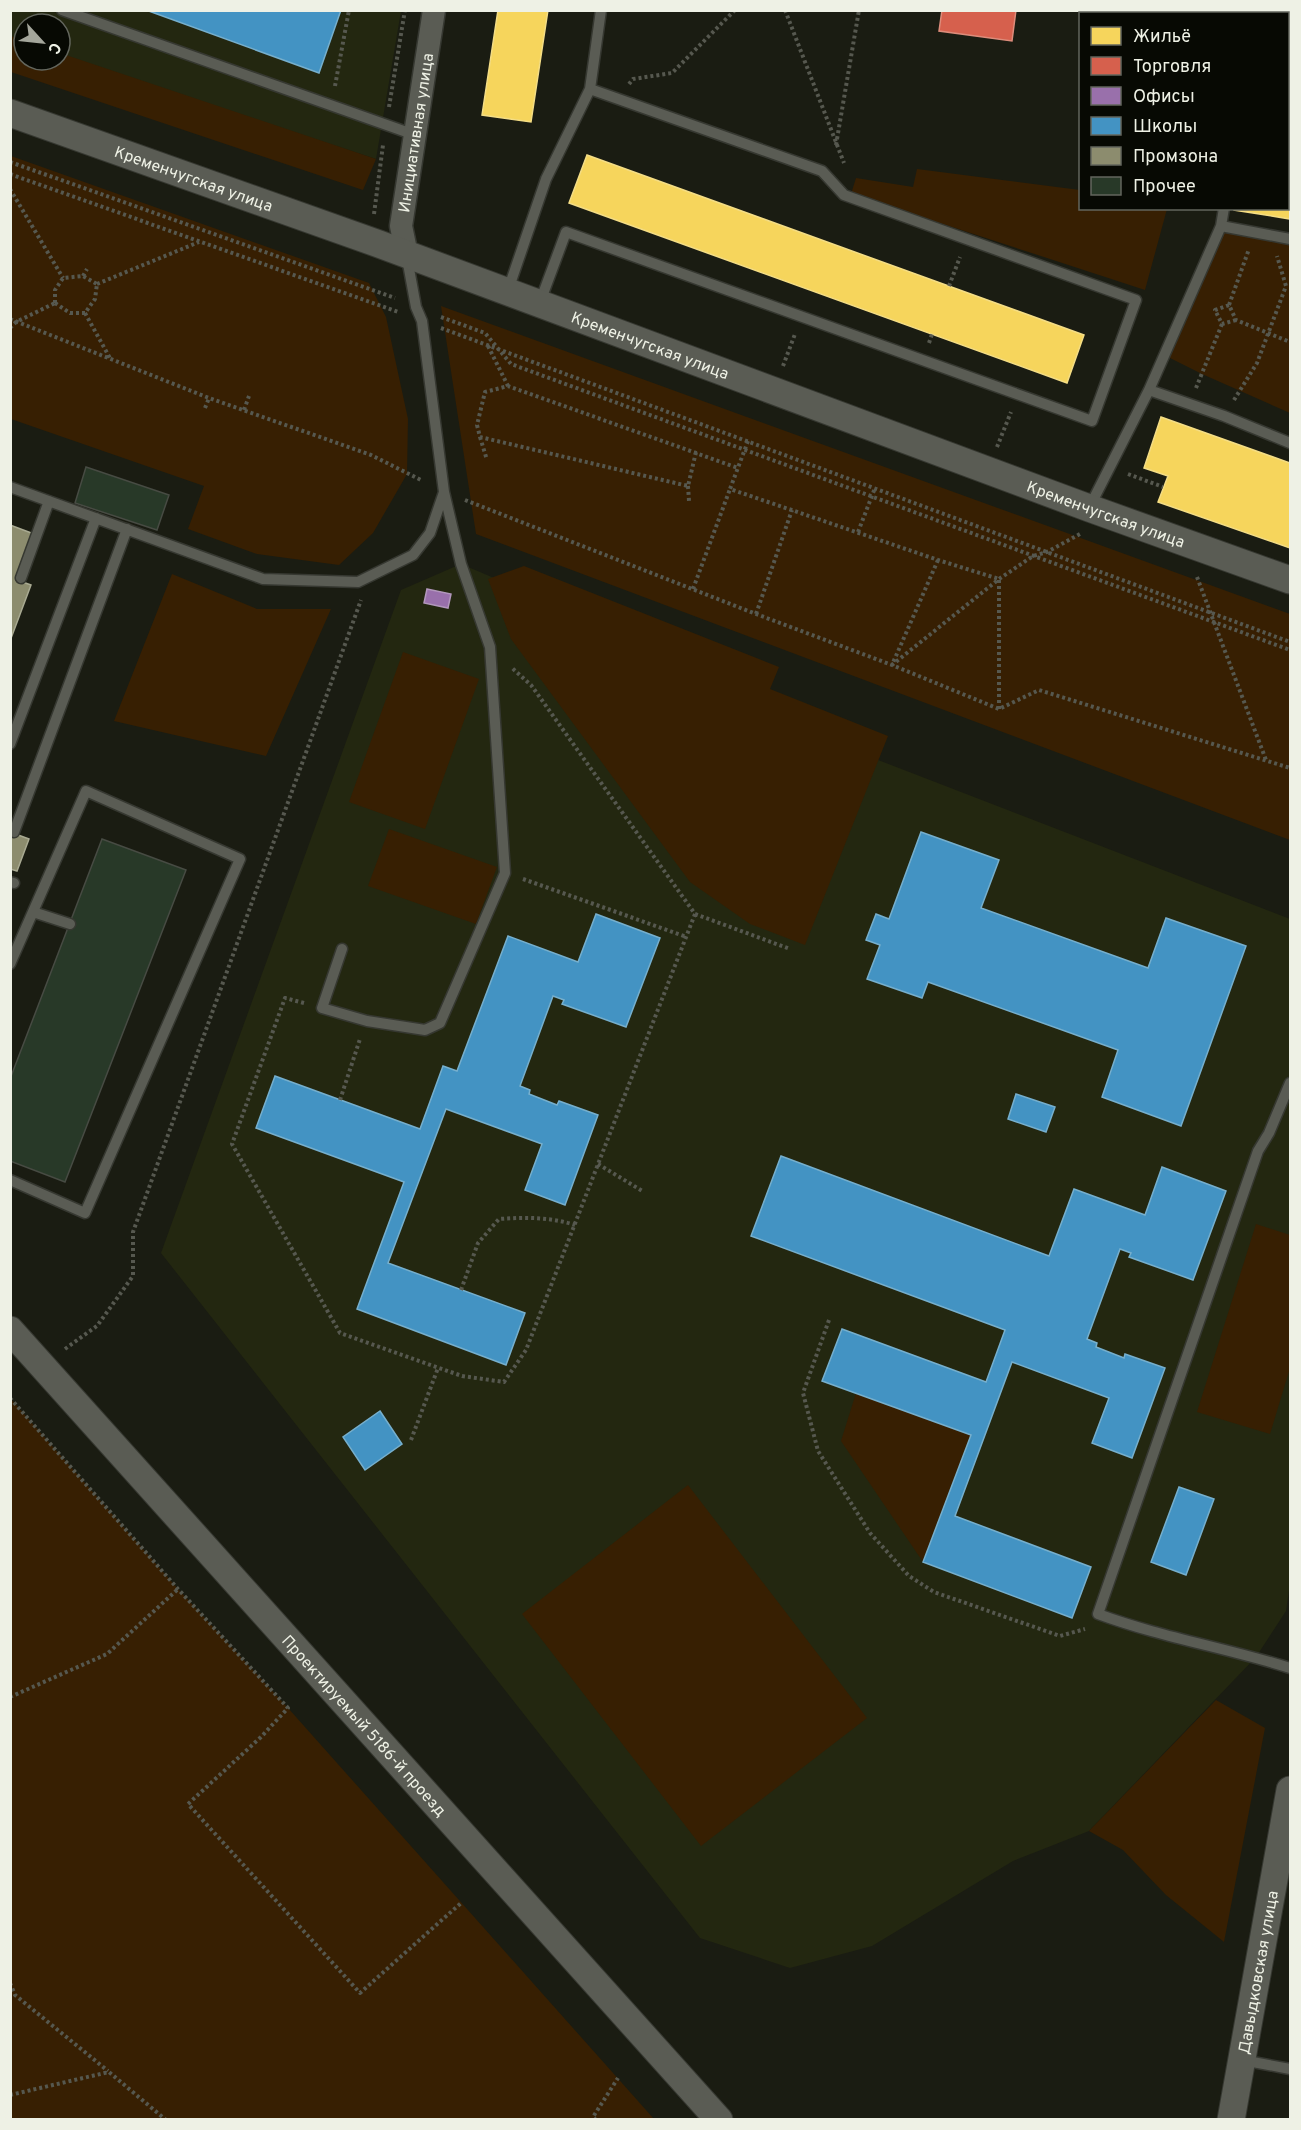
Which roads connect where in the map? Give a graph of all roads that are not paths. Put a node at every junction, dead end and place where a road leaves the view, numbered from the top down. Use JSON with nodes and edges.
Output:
{"nodes":[{"id":1,"x":62,"y":10,"type":"edge"},
{"id":2,"x":434,"y":10,"type":"edge"},
{"id":3,"x":602,"y":10,"type":"edge"},
{"id":4,"x":590,"y":89,"type":"junction"},
{"id":5,"x":10,"y":112,"type":"edge"},
{"id":6,"x":415,"y":135,"type":"junction"},
{"id":7,"x":1224,"y":210,"type":"edge"},
{"id":8,"x":1221,"y":226,"type":"junction"},
{"id":9,"x":1290,"y":239,"type":"edge"},
{"id":10,"x":407,"y":255,"type":"junction"},
{"id":11,"x":507,"y":293,"type":"junction"},
{"id":12,"x":539,"y":305,"type":"junction"},
{"id":13,"x":1149,"y":390,"type":"junction"},
{"id":14,"x":1290,"y":443,"type":"edge"},
{"id":15,"x":10,"y":487,"type":"edge"},
{"id":16,"x":444,"y":492,"type":"junction"},
{"id":17,"x":49,"y":501,"type":"junction"},
{"id":18,"x":1089,"y":508,"type":"junction"},
{"id":19,"x":96,"y":518,"type":"junction"},
{"id":20,"x":127,"y":529,"type":"junction"},
{"id":21,"x":21,"y":578,"type":"dead end"},
{"id":22,"x":1290,"y":580,"type":"edge"},
{"id":23,"x":10,"y":744,"type":"edge"},
{"id":24,"x":10,"y":831,"type":"edge"},
{"id":25,"x":33,"y":912,"type":"junction"},
{"id":26,"x":70,"y":924,"type":"dead end"},
{"id":27,"x":342,"y":949,"type":"dead end"},
{"id":28,"x":10,"y":964,"type":"edge"},
{"id":29,"x":1290,"y":1083,"type":"edge"},
{"id":30,"x":10,"y":1180,"type":"edge"},
{"id":31,"x":10,"y":1330,"type":"edge"},
{"id":32,"x":1290,"y":1668,"type":"edge"},
{"id":33,"x":1290,"y":1790,"type":"edge"},
{"id":34,"x":1242,"y":2060,"type":"junction"},
{"id":35,"x":1290,"y":2069,"type":"edge"},
{"id":36,"x":719,"y":2120,"type":"edge"},
{"id":37,"x":1232,"y":2120,"type":"edge"}],
"edges":[{"from":1,"to":6,"type":"lane"},
{"from":2,"to":6,"type":"street","name":"Инициативная улица"},
{"from":3,"to":4,"type":"lane"},
{"from":4,"to":11,"type":"lane"},
{"from":4,"to":12,"type":"lane"},
{"from":5,"to":10,"type":"street","name":"Кременчугская улица"},
{"from":6,"to":10,"type":"street","name":"Инициативная улица"},
{"from":7,"to":8,"type":"lane"},
{"from":8,"to":9,"type":"lane"},
{"from":8,"to":13,"type":"lane"},
{"from":10,"to":11,"type":"street","name":"Кременчугская улица"},
{"from":10,"to":16,"type":"lane"},
{"from":11,"to":12,"type":"street","name":"Кременчугская улица"},
{"from":12,"to":18,"type":"street","name":"Кременчугская улица"},
{"from":13,"to":14,"type":"lane"},
{"from":13,"to":18,"type":"lane"},
{"from":15,"to":17,"type":"lane"},
{"from":16,"to":20,"type":"lane"},
{"from":16,"to":27,"type":"lane"},
{"from":17,"to":19,"type":"lane"},
{"from":17,"to":21,"type":"lane"},
{"from":18,"to":22,"type":"street","name":"Кременчугская улица"},
{"from":19,"to":20,"type":"lane"},
{"from":19,"to":23,"type":"lane"},
{"from":20,"to":24,"type":"lane"},
{"from":25,"to":26,"type":"lane"},
{"from":25,"to":28,"type":"lane"},
{"from":25,"to":30,"type":"lane"},
{"from":29,"to":32,"type":"lane"},
{"from":31,"to":36,"type":"street","name":"Проектируемый 5186-й проезд"},
{"from":33,"to":34,"type":"street","name":"Давыдковская улица"},
{"from":34,"to":35,"type":"lane"},
{"from":34,"to":37,"type":"street","name":"Давыдковская улица"}]}
